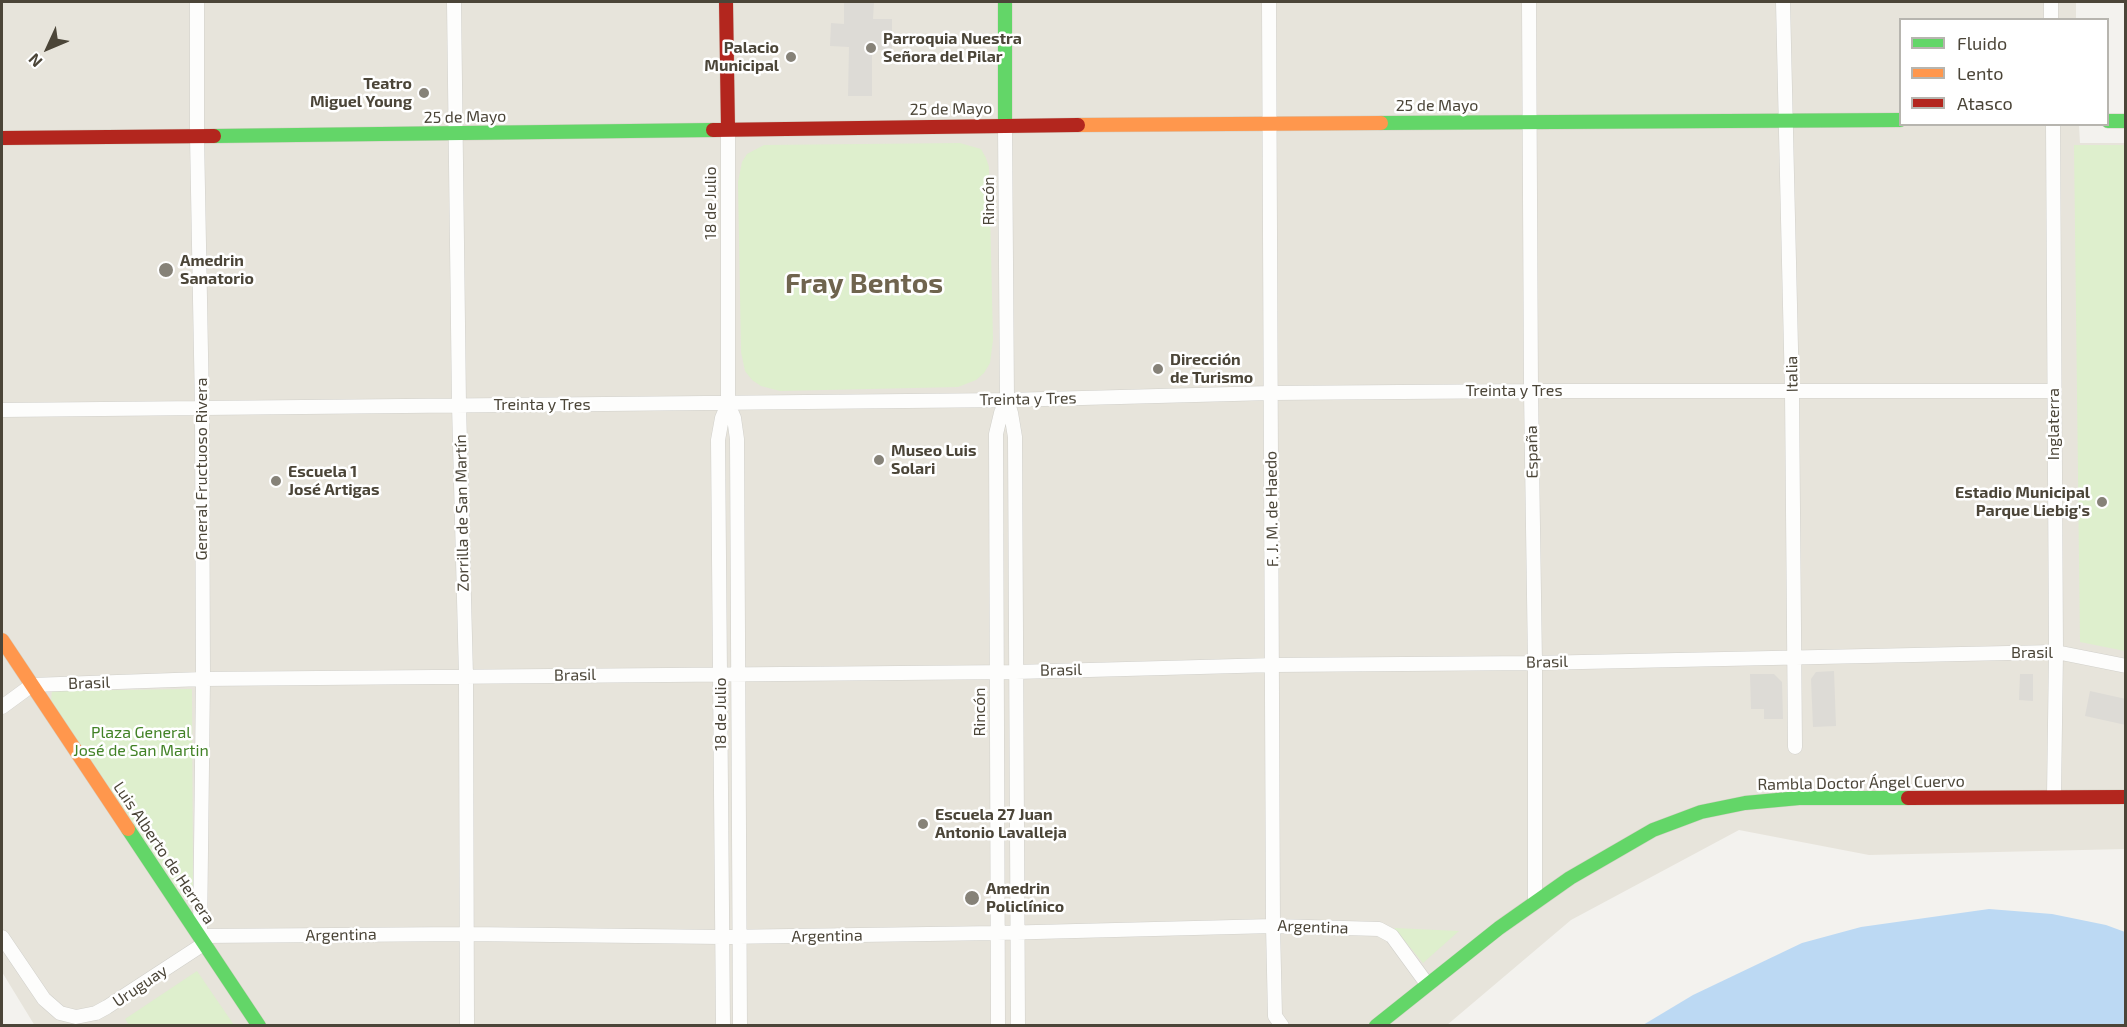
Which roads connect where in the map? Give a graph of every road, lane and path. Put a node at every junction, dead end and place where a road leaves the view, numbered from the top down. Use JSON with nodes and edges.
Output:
{"nodes":[{"id":1,"x":197,"y":2,"type":"edge"},
{"id":2,"x":454,"y":2,"type":"edge"},
{"id":3,"x":726,"y":2,"type":"edge"},
{"id":4,"x":1005,"y":2,"type":"edge"},
{"id":5,"x":1269,"y":2,"type":"edge"},
{"id":6,"x":1529,"y":2,"type":"edge"},
{"id":7,"x":1783,"y":2,"type":"edge"},
{"id":8,"x":2051,"y":2,"type":"edge"},
{"id":9,"x":2051,"y":18,"type":"edge"},
{"id":10,"x":1785,"y":120,"type":"junction"},
{"id":11,"x":1899,"y":120,"type":"edge"},
{"id":12,"x":2109,"y":121,"type":"edge"},
{"id":13,"x":2126,"y":121,"type":"edge"},
{"id":14,"x":1531,"y":122,"type":"junction"},
{"id":15,"x":1269,"y":124,"type":"junction"},
{"id":16,"x":1005,"y":125,"type":"junction"},
{"id":17,"x":2053,"y":126,"type":"edge"},
{"id":18,"x":728,"y":129,"type":"junction"},
{"id":19,"x":456,"y":134,"type":"junction"},
{"id":20,"x":197,"y":136,"type":"junction"},
{"id":21,"x":2,"y":138,"type":"edge"},
{"id":22,"x":1531,"y":391,"type":"junction"},
{"id":23,"x":2054,"y":391,"type":"junction"},
{"id":24,"x":1792,"y":392,"type":"junction"},
{"id":25,"x":1271,"y":393,"type":"junction"},
{"id":26,"x":1007,"y":400,"type":"junction"},
{"id":27,"x":728,"y":404,"type":"junction"},
{"id":28,"x":459,"y":405,"type":"junction"},
{"id":29,"x":202,"y":408,"type":"junction"},
{"id":30,"x":2,"y":410,"type":"edge"},
{"id":31,"x":2,"y":640,"type":"edge"},
{"id":32,"x":2056,"y":652,"type":"junction"},
{"id":33,"x":1796,"y":656,"type":"junction"},
{"id":34,"x":1535,"y":663,"type":"junction"},
{"id":35,"x":1274,"y":665,"type":"junction"},
{"id":36,"x":2126,"y":666,"type":"edge"},
{"id":37,"x":996,"y":672,"type":"junction"},
{"id":38,"x":1015,"y":672,"type":"junction"},
{"id":39,"x":737,"y":673,"type":"junction"},
{"id":40,"x":720,"y":674,"type":"junction"},
{"id":41,"x":466,"y":676,"type":"junction"},
{"id":42,"x":203,"y":679,"type":"junction"},
{"id":43,"x":32,"y":685,"type":"junction"},
{"id":44,"x":2,"y":707,"type":"edge"},
{"id":45,"x":1796,"y":747,"type":"dead end"},
{"id":46,"x":2054,"y":796,"type":"junction"},
{"id":47,"x":2126,"y":797,"type":"edge"},
{"id":48,"x":1535,"y":902,"type":"junction"},
{"id":49,"x":1273,"y":926,"type":"junction"},
{"id":50,"x":997,"y":933,"type":"junction"},
{"id":51,"x":1017,"y":933,"type":"junction"},
{"id":52,"x":466,"y":934,"type":"junction"},
{"id":53,"x":2,"y":937,"type":"edge"},
{"id":54,"x":722,"y":937,"type":"junction"},
{"id":55,"x":739,"y":937,"type":"junction"},
{"id":56,"x":202,"y":940,"type":"junction"},
{"id":57,"x":1427,"y":984,"type":"junction"},
{"id":58,"x":1277,"y":1022,"type":"edge"},
{"id":59,"x":259,"y":1026,"type":"edge"},
{"id":60,"x":467,"y":1026,"type":"edge"},
{"id":61,"x":723,"y":1026,"type":"edge"},
{"id":62,"x":740,"y":1026,"type":"edge"},
{"id":63,"x":998,"y":1026,"type":"edge"},
{"id":64,"x":1018,"y":1026,"type":"edge"},
{"id":65,"x":1376,"y":1026,"type":"edge"}],
"edges":[{"from":1,"to":20,"type":"street","name":"General Fructuoso Rivera"},
{"from":2,"to":19,"type":"street","name":"Zorrilla de San Martín"},
{"from":3,"to":18,"type":"street","name":"18 de Julio"},
{"from":4,"to":16,"type":"street","name":"Rincón"},
{"from":5,"to":15,"type":"street","name":"F. J. M. de Haedo"},
{"from":6,"to":14,"type":"street","name":"España"},
{"from":7,"to":10,"type":"street","name":"Italia"},
{"from":8,"to":9,"type":"street"},
{"from":10,"to":11,"type":"street","name":"25 de Mayo"},
{"from":10,"to":14,"type":"street","name":"25 de Mayo"},
{"from":10,"to":24,"type":"street","name":"Italia"},
{"from":12,"to":13,"type":"street"},
{"from":14,"to":15,"type":"street","name":"25 de Mayo"},
{"from":14,"to":22,"type":"street","name":"España"},
{"from":15,"to":16,"type":"street","name":"25 de Mayo"},
{"from":15,"to":25,"type":"street","name":"F. J. M. de Haedo"},
{"from":16,"to":18,"type":"street","name":"25 de Mayo"},
{"from":16,"to":26,"type":"street","name":"Rincón"},
{"from":17,"to":23,"type":"street","name":"Inglaterra"},
{"from":18,"to":19,"type":"street","name":"25 de Mayo"},
{"from":18,"to":27,"type":"street","name":"18 de Julio"},
{"from":19,"to":20,"type":"street","name":"25 de Mayo"},
{"from":19,"to":28,"type":"street","name":"Zorrilla de San Martín"},
{"from":20,"to":21,"type":"street","name":"25 de Mayo"},
{"from":20,"to":29,"type":"street","name":"General Fructuoso Rivera"},
{"from":22,"to":24,"type":"street","name":"Treinta y Tres"},
{"from":22,"to":25,"type":"street","name":"Treinta y Tres"},
{"from":22,"to":34,"type":"street","name":"España"},
{"from":23,"to":24,"type":"street","name":"Treinta y Tres"},
{"from":23,"to":32,"type":"street","name":"Inglaterra"},
{"from":24,"to":33,"type":"street","name":"Italia"},
{"from":25,"to":26,"type":"street","name":"Treinta y Tres"},
{"from":25,"to":35,"type":"street","name":"F. J. M. de Haedo"},
{"from":26,"to":27,"type":"street","name":"Treinta y Tres"},
{"from":26,"to":37,"type":"street","name":"Rincón"},
{"from":26,"to":38,"type":"street","name":"Rincón"},
{"from":27,"to":28,"type":"street","name":"Treinta y Tres"},
{"from":27,"to":39,"type":"street","name":"18 de Julio"},
{"from":27,"to":40,"type":"street","name":"18 de Julio"},
{"from":28,"to":29,"type":"street","name":"Treinta y Tres"},
{"from":28,"to":41,"type":"street","name":"Zorrilla de San Martín"},
{"from":29,"to":30,"type":"street","name":"Treinta y Tres"},
{"from":29,"to":42,"type":"street","name":"General Fructuoso Rivera"},
{"from":31,"to":43,"type":"street","name":"Luis Alberto de Herrera"},
{"from":32,"to":33,"type":"street","name":"Brasil"},
{"from":32,"to":36,"type":"street","name":"Brasil"},
{"from":32,"to":46,"type":"street","name":"Inglaterra"},
{"from":33,"to":34,"type":"street","name":"Brasil"},
{"from":33,"to":45,"type":"street","name":"Italia"},
{"from":34,"to":35,"type":"street","name":"Brasil"},
{"from":34,"to":48,"type":"street","name":"España"},
{"from":35,"to":38,"type":"street","name":"Brasil"},
{"from":35,"to":49,"type":"street","name":"F. J. M. de Haedo"},
{"from":37,"to":38,"type":"street","name":"Brasil"},
{"from":37,"to":39,"type":"street","name":"Brasil"},
{"from":37,"to":50,"type":"street","name":"Rincón"},
{"from":38,"to":51,"type":"street","name":"Rincón"},
{"from":39,"to":40,"type":"street","name":"Brasil"},
{"from":39,"to":55,"type":"street","name":"18 de Julio"},
{"from":40,"to":41,"type":"street","name":"Brasil"},
{"from":40,"to":54,"type":"street","name":"18 de Julio"},
{"from":41,"to":42,"type":"street","name":"Brasil"},
{"from":41,"to":52,"type":"street","name":"Zorrilla de San Martín"},
{"from":42,"to":43,"type":"street","name":"Brasil"},
{"from":42,"to":56,"type":"street","name":"General Fructuoso Rivera"},
{"from":43,"to":44,"type":"street"},
{"from":43,"to":56,"type":"street","name":"Luis Alberto de Herrera"},
{"from":46,"to":47,"type":"street","name":"Rambla Doctor Ángel Cuervo"},
{"from":46,"to":48,"type":"street","name":"Rambla Doctor Ángel Cuervo"},
{"from":48,"to":57,"type":"street","name":"Rambla Doctor Ángel Cuervo"},
{"from":49,"to":51,"type":"street","name":"Argentina"},
{"from":49,"to":57,"type":"street","name":"Argentina"},
{"from":49,"to":58,"type":"street","name":"F. J. M. de Haedo"},
{"from":50,"to":51,"type":"street","name":"Argentina"},
{"from":50,"to":55,"type":"street","name":"Argentina"},
{"from":50,"to":63,"type":"street","name":"Rincón"},
{"from":51,"to":64,"type":"street","name":"Rincón"},
{"from":52,"to":54,"type":"street","name":"Argentina"},
{"from":52,"to":56,"type":"street","name":"Argentina"},
{"from":52,"to":60,"type":"street","name":"Zorrilla de San Martín"},
{"from":53,"to":56,"type":"street","name":"Uruguay"},
{"from":54,"to":55,"type":"street","name":"Argentina"},
{"from":54,"to":61,"type":"street","name":"18 de Julio"},
{"from":55,"to":62,"type":"street","name":"18 de Julio"},
{"from":56,"to":59,"type":"street","name":"Luis Alberto de Herrera"},
{"from":57,"to":65,"type":"street","name":"Rambla Doctor Ángel Cuervo"}]}
